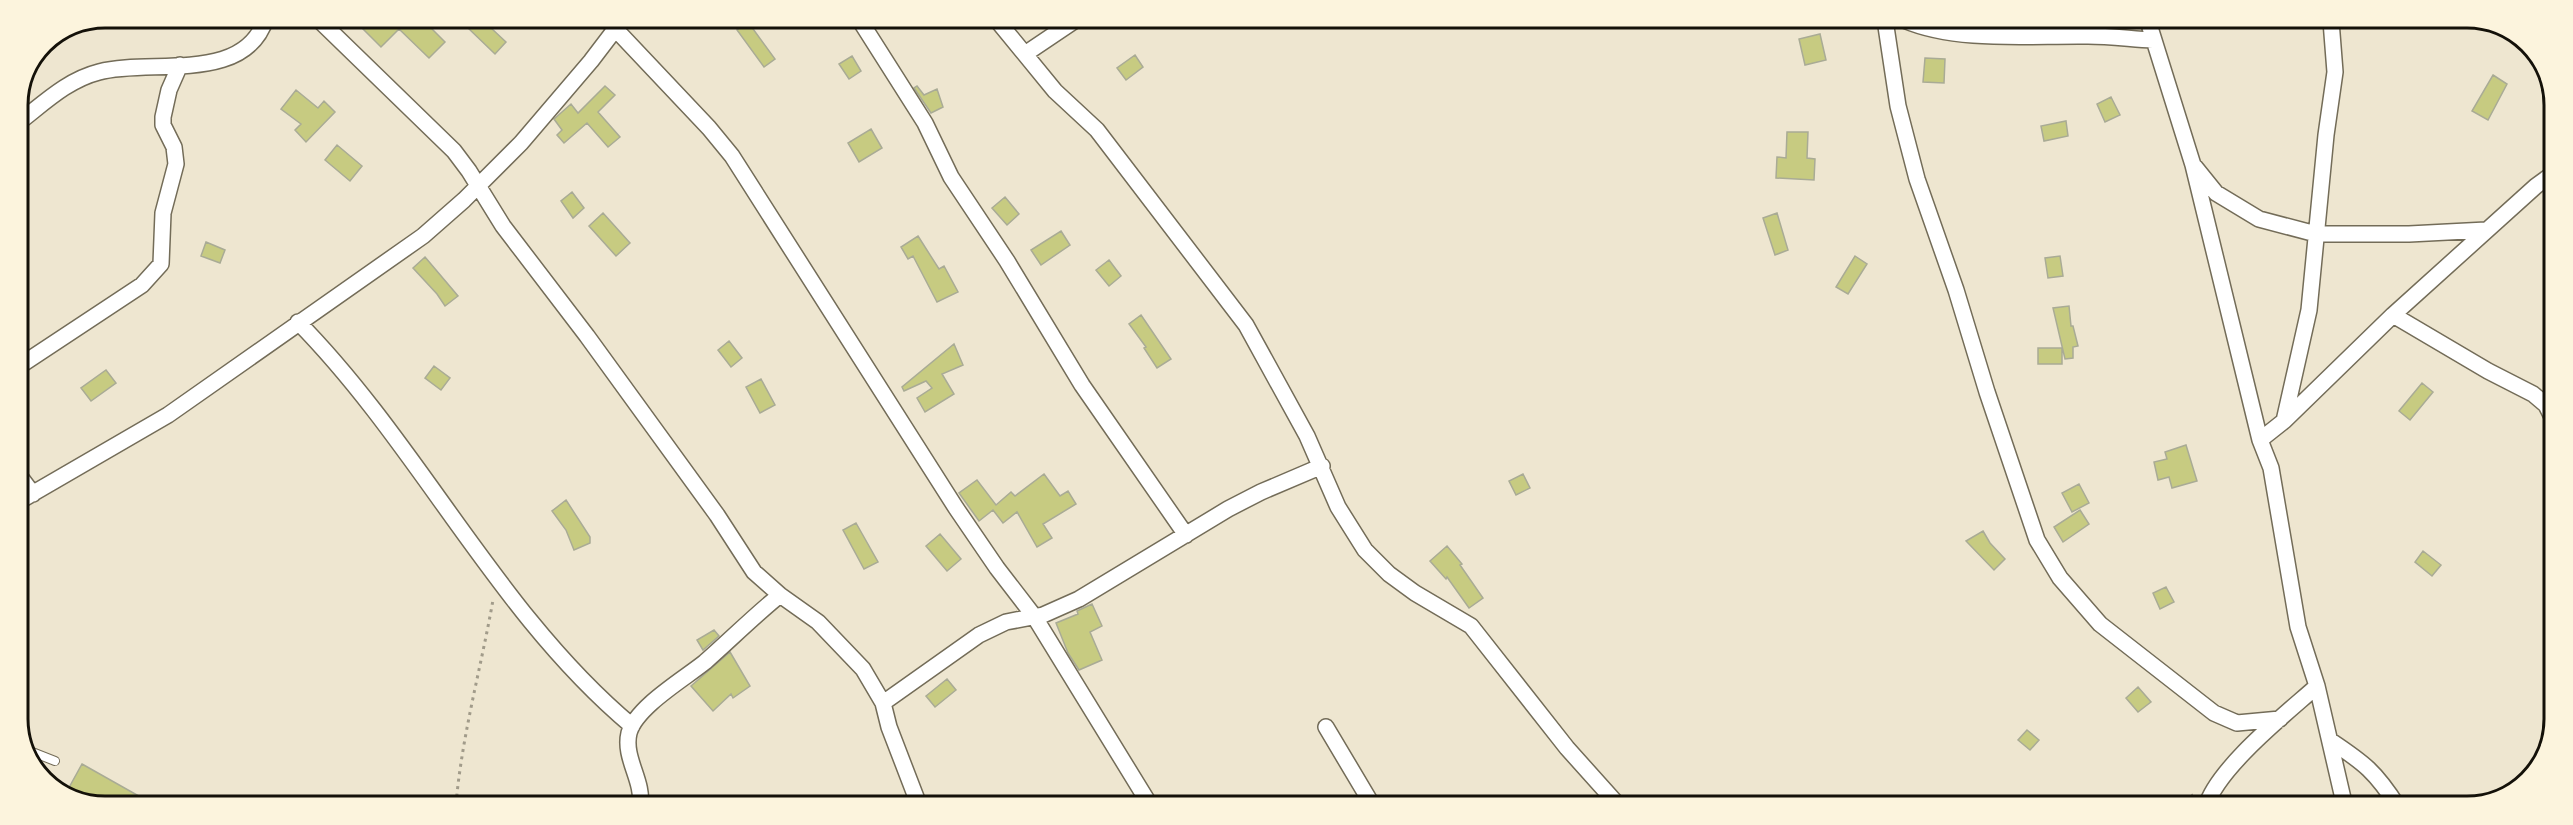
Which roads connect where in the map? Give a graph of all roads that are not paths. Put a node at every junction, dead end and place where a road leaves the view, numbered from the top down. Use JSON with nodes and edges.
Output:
{"nodes":[{"id":1,"x":262,"y":28,"type":"edge"},
{"id":2,"x":327,"y":28,"type":"edge"},
{"id":3,"x":611,"y":28,"type":"edge"},
{"id":4,"x":620,"y":28,"type":"edge"},
{"id":5,"x":869,"y":28,"type":"edge"},
{"id":6,"x":1003,"y":28,"type":"edge"},
{"id":7,"x":1064,"y":28,"type":"edge"},
{"id":8,"x":1886,"y":28,"type":"edge"},
{"id":9,"x":1929,"y":28,"type":"edge"},
{"id":10,"x":2152,"y":28,"type":"edge"},
{"id":11,"x":2332,"y":28,"type":"edge"},
{"id":12,"x":1025,"y":54,"type":"junction"},
{"id":13,"x":180,"y":65,"type":"junction"},
{"id":14,"x":28,"y":115,"type":"edge"},
{"id":15,"x":2193,"y":165,"type":"junction"},
{"id":16,"x":2544,"y":180,"type":"edge"},
{"id":17,"x":477,"y":185,"type":"junction"},
{"id":18,"x":2486,"y":230,"type":"junction"},
{"id":19,"x":2316,"y":234,"type":"junction"},
{"id":20,"x":2393,"y":315,"type":"junction"},
{"id":21,"x":298,"y":322,"type":"junction"},
{"id":22,"x":28,"y":360,"type":"edge"},
{"id":23,"x":2544,"y":403,"type":"edge"},
{"id":24,"x":2284,"y":421,"type":"junction"},
{"id":25,"x":2260,"y":440,"type":"junction"},
{"id":26,"x":1322,"y":466,"type":"junction"},
{"id":27,"x":29,"y":488,"type":"edge"},
{"id":28,"x":33,"y":494,"type":"junction"},
{"id":29,"x":29,"y":496,"type":"edge"},
{"id":30,"x":1186,"y":536,"type":"junction"},
{"id":31,"x":780,"y":595,"type":"junction"},
{"id":32,"x":1034,"y":616,"type":"junction"},
{"id":33,"x":2317,"y":686,"type":"junction"},
{"id":34,"x":883,"y":703,"type":"junction"},
{"id":35,"x":2280,"y":720,"type":"junction"},
{"id":36,"x":632,"y":726,"type":"junction"},
{"id":37,"x":1326,"y":727,"type":"dead end"},
{"id":38,"x":2331,"y":741,"type":"junction"},
{"id":39,"x":37,"y":754,"type":"edge"},
{"id":40,"x":56,"y":762,"type":"dead end"},
{"id":41,"x":640,"y":796,"type":"edge"},
{"id":42,"x":916,"y":796,"type":"edge"},
{"id":43,"x":1144,"y":796,"type":"edge"},
{"id":44,"x":1367,"y":796,"type":"edge"},
{"id":45,"x":1610,"y":796,"type":"edge"},
{"id":46,"x":2211,"y":796,"type":"edge"},
{"id":47,"x":2343,"y":796,"type":"edge"},
{"id":48,"x":2391,"y":796,"type":"edge"}],
"edges":[{"from":1,"to":13,"type":"street"},
{"from":2,"to":17,"type":"street"},
{"from":3,"to":17,"type":"street"},
{"from":4,"to":32,"type":"street"},
{"from":5,"to":30,"type":"street"},
{"from":6,"to":12,"type":"street"},
{"from":7,"to":12,"type":"street"},
{"from":8,"to":35,"type":"street"},
{"from":9,"to":10,"type":"street"},
{"from":10,"to":15,"type":"street"},
{"from":11,"to":19,"type":"street"},
{"from":12,"to":26,"type":"street"},
{"from":13,"to":14,"type":"street"},
{"from":13,"to":22,"type":"street"},
{"from":15,"to":19,"type":"street"},
{"from":15,"to":25,"type":"street"},
{"from":16,"to":18,"type":"street"},
{"from":17,"to":21,"type":"street"},
{"from":17,"to":31,"type":"street"},
{"from":18,"to":19,"type":"street"},
{"from":18,"to":20,"type":"street"},
{"from":19,"to":24,"type":"street"},
{"from":20,"to":23,"type":"street"},
{"from":20,"to":24,"type":"street"},
{"from":21,"to":28,"type":"street"},
{"from":21,"to":36,"type":"street"},
{"from":24,"to":25,"type":"street"},
{"from":25,"to":33,"type":"street"},
{"from":26,"to":30,"type":"street"},
{"from":26,"to":45,"type":"street"},
{"from":27,"to":28,"type":"street"},
{"from":28,"to":29,"type":"street"},
{"from":30,"to":32,"type":"street"},
{"from":31,"to":34,"type":"street"},
{"from":31,"to":36,"type":"street"},
{"from":32,"to":34,"type":"street"},
{"from":32,"to":43,"type":"street"},
{"from":33,"to":35,"type":"street"},
{"from":33,"to":38,"type":"street"},
{"from":34,"to":42,"type":"street"},
{"from":35,"to":46,"type":"street"},
{"from":36,"to":41,"type":"street"},
{"from":37,"to":44,"type":"street"},
{"from":38,"to":47,"type":"street"},
{"from":38,"to":48,"type":"street"},
{"from":39,"to":40,"type":"lane"}]}
